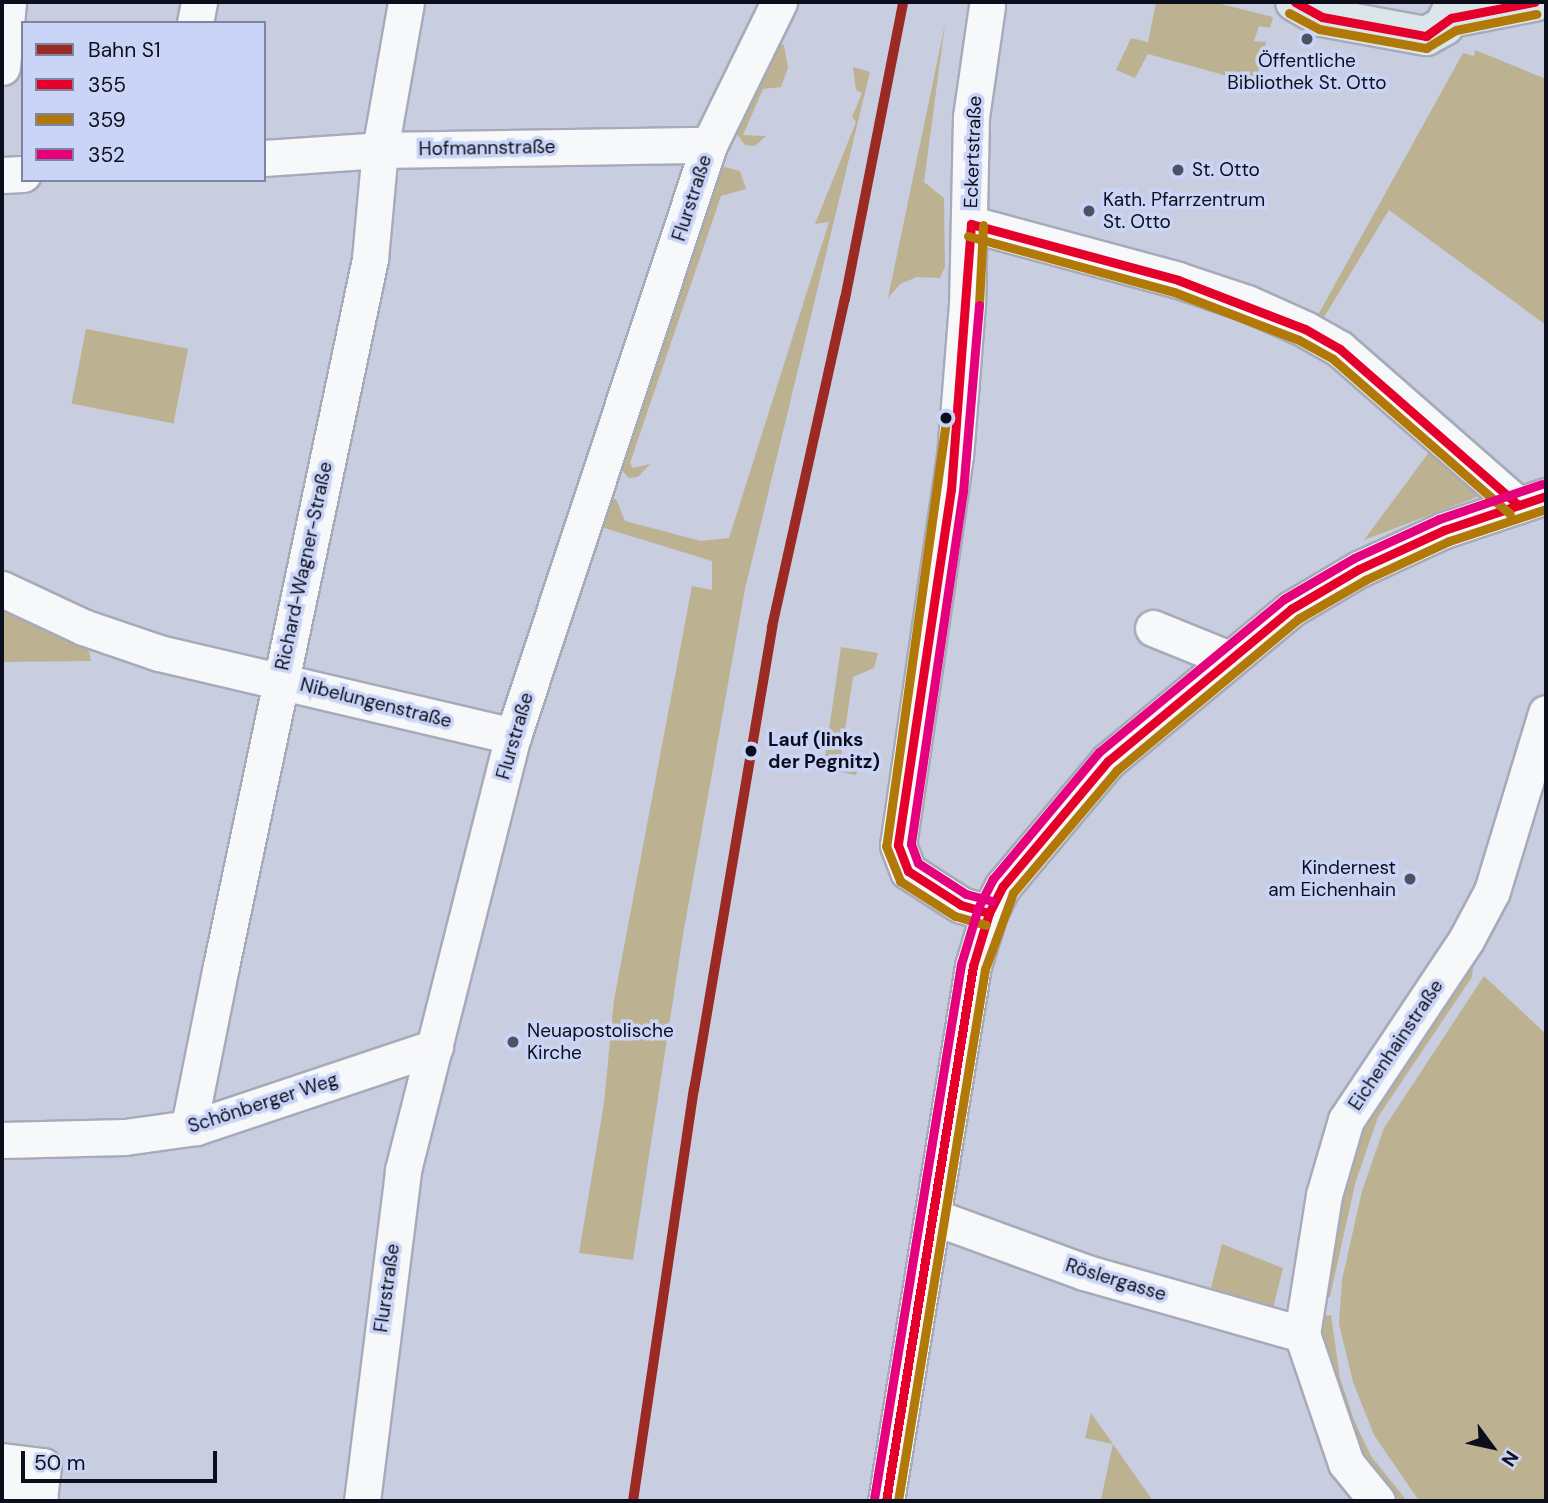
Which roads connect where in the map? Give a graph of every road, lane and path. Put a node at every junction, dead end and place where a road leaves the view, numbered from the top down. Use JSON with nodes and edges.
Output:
{"nodes":[{"id":1,"x":8,"y":2,"type":"edge"},
{"id":2,"x":199,"y":2,"type":"edge"},
{"id":3,"x":406,"y":2,"type":"edge"},
{"id":4,"x":779,"y":2,"type":"edge"},
{"id":5,"x":1296,"y":2,"type":"edge"},
{"id":6,"x":1534,"y":2,"type":"edge"},
{"id":7,"x":987,"y":6,"type":"dead end"},
{"id":8,"x":1453,"y":10,"type":"edge"},
{"id":9,"x":195,"y":21,"type":"edge"},
{"id":10,"x":2,"y":67,"type":"edge"},
{"id":11,"x":709,"y":145,"type":"junction"},
{"id":12,"x":380,"y":150,"type":"junction"},
{"id":13,"x":266,"y":159,"type":"edge"},
{"id":14,"x":21,"y":174,"type":"edge"},
{"id":15,"x":2,"y":175,"type":"edge"},
{"id":16,"x":971,"y":224,"type":"junction"},
{"id":17,"x":1532,"y":500,"type":"edge"},
{"id":18,"x":2,"y":589,"type":"edge"},
{"id":19,"x":1153,"y":628,"type":"dead end"},
{"id":20,"x":1227,"y":658,"type":"junction"},
{"id":21,"x":279,"y":680,"type":"junction"},
{"id":22,"x":1546,"y":713,"type":"edge"},
{"id":23,"x":513,"y":736,"type":"junction"},
{"id":24,"x":989,"y":913,"type":"junction"},
{"id":25,"x":435,"y":1047,"type":"junction"},
{"id":26,"x":196,"y":1127,"type":"junction"},
{"id":27,"x":2,"y":1140,"type":"edge"},
{"id":28,"x":934,"y":1217,"type":"junction"},
{"id":29,"x":1302,"y":1334,"type":"junction"},
{"id":30,"x":2,"y":1461,"type":"edge"},
{"id":31,"x":2,"y":1495,"type":"edge"},
{"id":32,"x":39,"y":1500,"type":"edge"},
{"id":33,"x":362,"y":1501,"type":"edge"},
{"id":34,"x":886,"y":1501,"type":"edge"},
{"id":35,"x":1377,"y":1501,"type":"edge"}],
"edges":[{"from":1,"to":10,"type":"street"},
{"from":2,"to":9,"type":"street"},
{"from":3,"to":12,"type":"street","name":"Richard-Wagner-Straße"},
{"from":4,"to":11,"type":"street","name":"Flurstraße"},
{"from":5,"to":8,"type":"main road"},
{"from":6,"to":8,"type":"main road"},
{"from":7,"to":16,"type":"street","name":"Eckertstraße"},
{"from":11,"to":12,"type":"street","name":"Hofmannstraße"},
{"from":11,"to":23,"type":"street","name":"Flurstraße"},
{"from":12,"to":13,"type":"street","name":"Hofmannstraße"},
{"from":12,"to":21,"type":"street","name":"Richard-Wagner-Straße"},
{"from":14,"to":15,"type":"street"},
{"from":16,"to":17,"type":"street"},
{"from":16,"to":24,"type":"street","name":"Eckertstraße"},
{"from":17,"to":20,"type":"street"},
{"from":18,"to":21,"type":"street","name":"Nibelungenstraße"},
{"from":19,"to":20,"type":"street"},
{"from":20,"to":24,"type":"street"},
{"from":21,"to":23,"type":"street","name":"Nibelungenstraße"},
{"from":21,"to":26,"type":"street","name":"Richard-Wagner-Straße"},
{"from":22,"to":29,"type":"street","name":"Eichenhainstraße"},
{"from":23,"to":25,"type":"street","name":"Flurstraße"},
{"from":24,"to":28,"type":"street"},
{"from":25,"to":26,"type":"street","name":"Schönberger Weg"},
{"from":25,"to":33,"type":"street","name":"Flurstraße"},
{"from":26,"to":27,"type":"street","name":"Schönberger Weg"},
{"from":28,"to":29,"type":"street","name":"Röslergasse"},
{"from":28,"to":34,"type":"street"},
{"from":29,"to":35,"type":"street","name":"Eichenhainstraße"},
{"from":30,"to":32,"type":"street"},
{"from":31,"to":32,"type":"street"}]}
